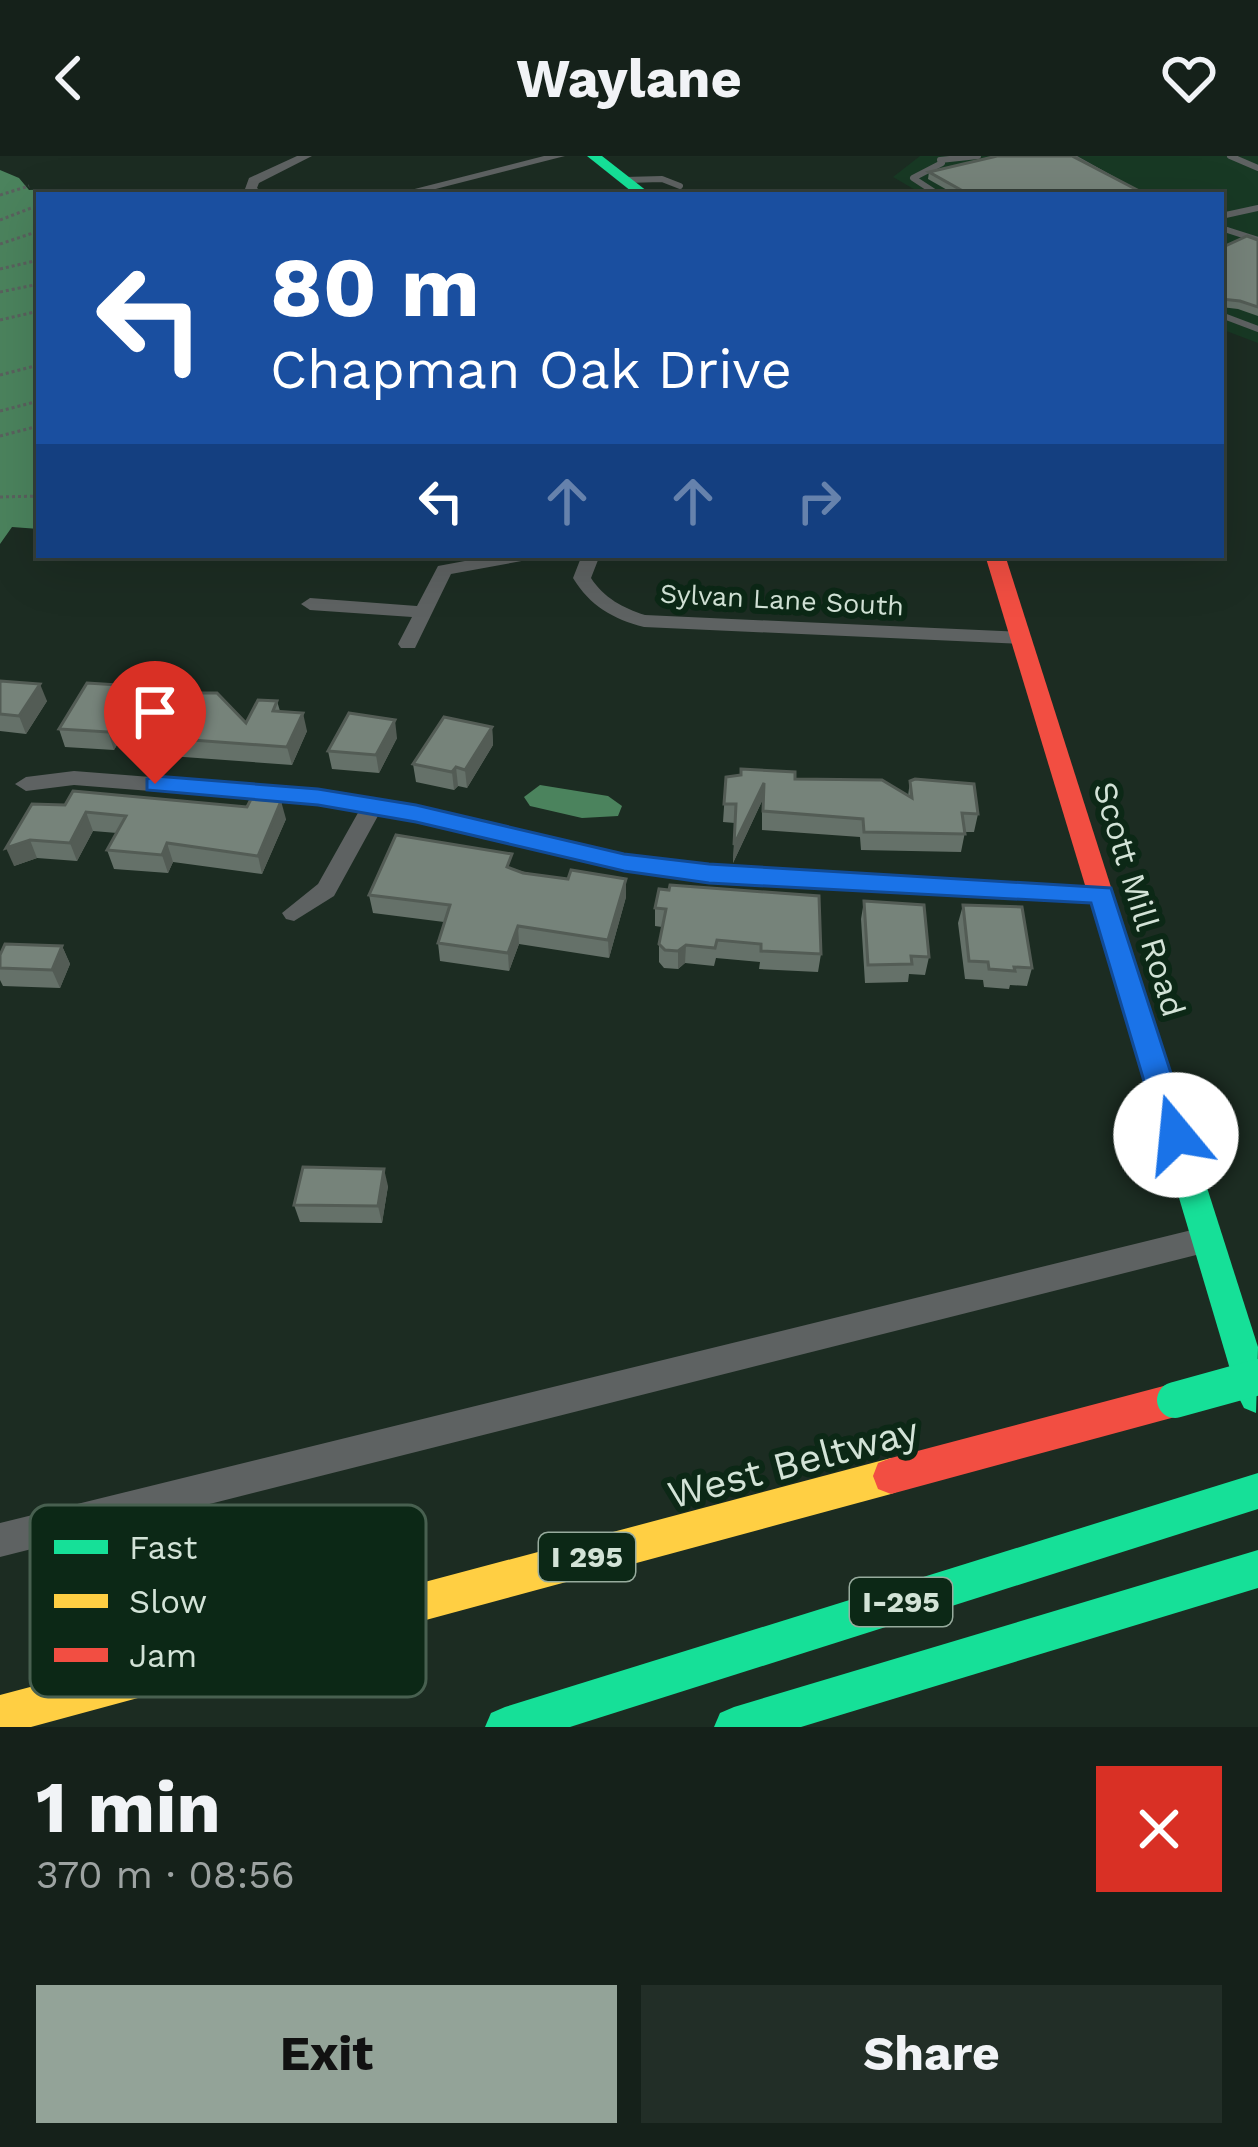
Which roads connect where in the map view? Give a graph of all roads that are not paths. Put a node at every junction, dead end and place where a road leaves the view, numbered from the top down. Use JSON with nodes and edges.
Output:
{"nodes":[{"id":1,"x":306,"y":156,"type":"edge"},
{"id":2,"x":559,"y":156,"type":"edge"},
{"id":3,"x":594,"y":156,"type":"edge"},
{"id":4,"x":978,"y":156,"type":"edge"},
{"id":5,"x":1071,"y":156,"type":"edge"},
{"id":6,"x":1230,"y":156,"type":"edge"},
{"id":7,"x":940,"y":160,"type":"edge"},
{"id":8,"x":1258,"y":168,"type":"edge"},
{"id":9,"x":680,"y":186,"type":"dead end"},
{"id":10,"x":635,"y":188,"type":"edge"},
{"id":11,"x":255,"y":190,"type":"edge"},
{"id":12,"x":409,"y":192,"type":"edge"},
{"id":13,"x":934,"y":192,"type":"edge"},
{"id":14,"x":1136,"y":192,"type":"edge"},
{"id":15,"x":1258,"y":208,"type":"edge"},
{"id":16,"x":1224,"y":215,"type":"edge"},
{"id":17,"x":1258,"y":224,"type":"edge"},
{"id":18,"x":1224,"y":229,"type":"edge"},
{"id":19,"x":1237,"y":233,"type":"junction"},
{"id":20,"x":1258,"y":240,"type":"edge"},
{"id":21,"x":1224,"y":316,"type":"edge"},
{"id":22,"x":1258,"y":329,"type":"edge"},
{"id":23,"x":510,"y":558,"type":"edge"},
{"id":24,"x":590,"y":558,"type":"edge"},
{"id":25,"x":996,"y":558,"type":"edge"},
{"id":26,"x":310,"y":604,"type":"dead end"},
{"id":27,"x":423,"y":613,"type":"junction"},
{"id":28,"x":1021,"y":638,"type":"junction"},
{"id":29,"x":408,"y":644,"type":"dead end"},
{"id":30,"x":26,"y":784,"type":"dead end"},
{"id":31,"x":372,"y":807,"type":"junction"},
{"id":32,"x":1102,"y":895,"type":"junction"},
{"id":33,"x":294,"y":913,"type":"dead end"},
{"id":34,"x":1208,"y":1239,"type":"junction"},
{"id":35,"x":1258,"y":1377,"type":"edge"},
{"id":36,"x":1258,"y":1402,"type":"edge"},
{"id":37,"x":1258,"y":1491,"type":"edge"},
{"id":38,"x":140,"y":1505,"type":"edge"},
{"id":39,"x":30,"y":1533,"type":"edge"},
{"id":40,"x":0,"y":1540,"type":"edge"},
{"id":41,"x":1258,"y":1569,"type":"edge"},
{"id":42,"x":426,"y":1601,"type":"edge"},
{"id":43,"x":67,"y":1697,"type":"edge"},
{"id":44,"x":0,"y":1715,"type":"edge"},
{"id":45,"x":505,"y":1727,"type":"edge"},
{"id":46,"x":734,"y":1727,"type":"edge"}],
"edges":[{"from":1,"to":11,"type":"street"},
{"from":2,"to":12,"type":"street"},
{"from":3,"to":10,"type":"main road"},
{"from":4,"to":7,"type":"lane"},
{"from":5,"to":14,"type":"lane"},
{"from":6,"to":8,"type":"lane"},
{"from":7,"to":13,"type":"lane"},
{"from":9,"to":10,"type":"lane"},
{"from":15,"to":16,"type":"lane"},
{"from":17,"to":19,"type":"lane"},
{"from":18,"to":19,"type":"lane"},
{"from":19,"to":20,"type":"lane"},
{"from":21,"to":22,"type":"lane"},
{"from":23,"to":27,"type":"street"},
{"from":24,"to":28,"type":"street","name":"Sylvan Lane South"},
{"from":25,"to":28,"type":"main road","name":"Scott Mill Road"},
{"from":26,"to":27,"type":"street"},
{"from":27,"to":29,"type":"street"},
{"from":28,"to":32,"type":"main road","name":"Scott Mill Road"},
{"from":30,"to":31,"type":"street"},
{"from":31,"to":32,"type":"street"},
{"from":31,"to":33,"type":"street"},
{"from":32,"to":34,"type":"main road","name":"Scott Mill Road"},
{"from":34,"to":36,"type":"main road","name":"Scott Mill Road"},
{"from":34,"to":38,"type":"street"},
{"from":35,"to":42,"type":"main road","name":"West Beltway","number":"I 295","bridge":true},
{"from":37,"to":45,"type":"main road","number":"I-295"},
{"from":39,"to":40,"type":"street"},
{"from":41,"to":46,"type":"main road"},
{"from":43,"to":44,"type":"main road","name":"West Beltway","number":"I 295","bridge":true}]}
